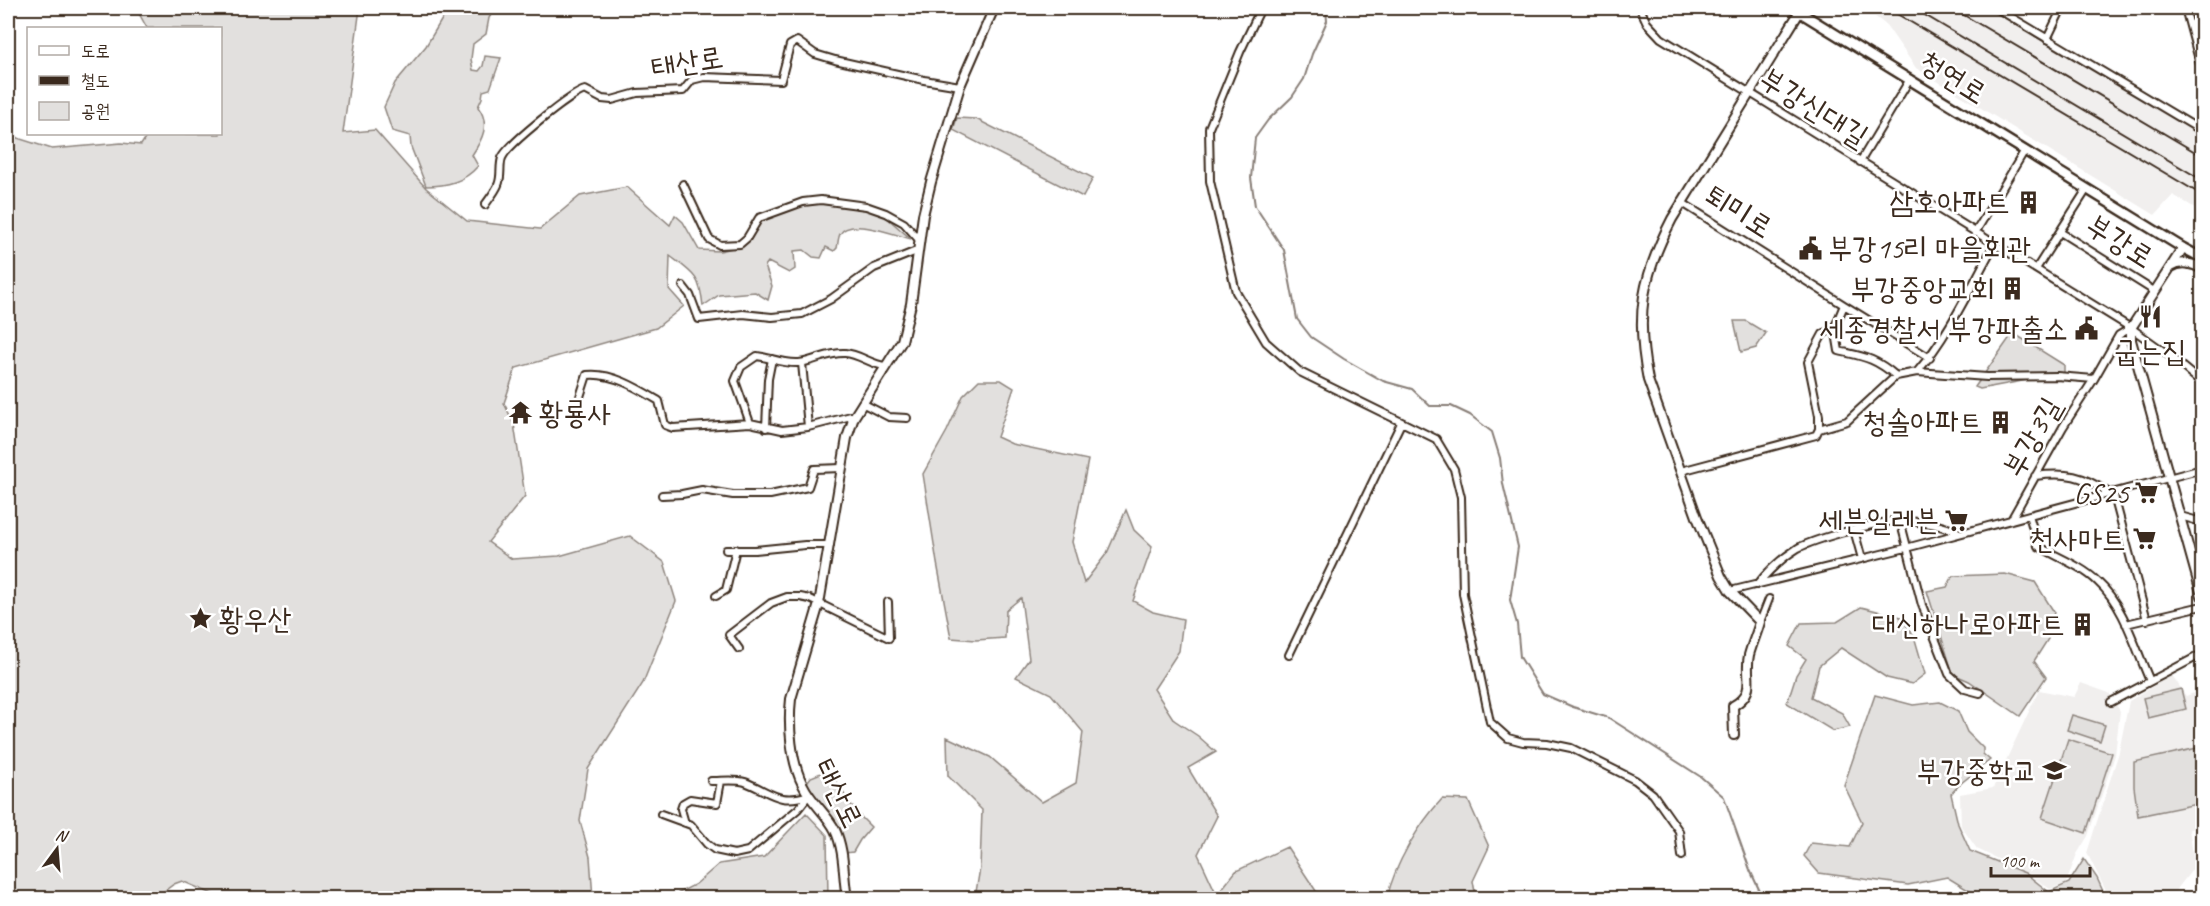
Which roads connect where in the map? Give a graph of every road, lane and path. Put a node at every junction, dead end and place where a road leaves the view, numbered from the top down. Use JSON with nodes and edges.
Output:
{"nodes":[{"id":1,"x":994,"y":8,"type":"edge"},
{"id":2,"x":1261,"y":8,"type":"edge"},
{"id":3,"x":1640,"y":8,"type":"edge"},
{"id":4,"x":1996,"y":8,"type":"edge"},
{"id":5,"x":2062,"y":8,"type":"edge"},
{"id":6,"x":2185,"y":8,"type":"edge"},
{"id":7,"x":1798,"y":9,"type":"edge"},
{"id":8,"x":2047,"y":39,"type":"junction"},
{"id":9,"x":2202,"y":71,"type":"edge"},
{"id":10,"x":1910,"y":79,"type":"junction"},
{"id":11,"x":960,"y":86,"type":"junction"},
{"id":12,"x":1750,"y":93,"type":"junction"},
{"id":13,"x":2202,"y":131,"type":"edge"},
{"id":14,"x":2025,"y":150,"type":"junction"},
{"id":15,"x":1860,"y":162,"type":"junction"},
{"id":16,"x":683,"y":184,"type":"dead end"},
{"id":17,"x":2087,"y":189,"type":"junction"},
{"id":18,"x":1681,"y":202,"type":"junction"},
{"id":19,"x":484,"y":205,"type":"dead end"},
{"id":20,"x":2060,"y":232,"type":"junction"},
{"id":21,"x":1976,"y":233,"type":"junction"},
{"id":22,"x":920,"y":245,"type":"junction"},
{"id":23,"x":1994,"y":245,"type":"junction"},
{"id":24,"x":2182,"y":248,"type":"junction"},
{"id":25,"x":2202,"y":258,"type":"edge"},
{"id":26,"x":2170,"y":267,"type":"junction"},
{"id":27,"x":2036,"y":269,"type":"junction"},
{"id":28,"x":2202,"y":269,"type":"edge"},
{"id":29,"x":684,"y":286,"type":"dead end"},
{"id":30,"x":2154,"y":291,"type":"junction"},
{"id":31,"x":1844,"y":305,"type":"junction"},
{"id":32,"x":1835,"y":327,"type":"junction"},
{"id":33,"x":2131,"y":328,"type":"junction"},
{"id":34,"x":1930,"y":357,"type":"junction"},
{"id":35,"x":772,"y":359,"type":"junction"},
{"id":36,"x":802,"y":363,"type":"junction"},
{"id":37,"x":886,"y":366,"type":"junction"},
{"id":38,"x":1917,"y":372,"type":"junction"},
{"id":39,"x":1896,"y":376,"type":"junction"},
{"id":40,"x":2094,"y":379,"type":"junction"},
{"id":41,"x":2202,"y":383,"type":"edge"},
{"id":42,"x":862,"y":403,"type":"junction"},
{"id":43,"x":576,"y":409,"type":"dead end"},
{"id":44,"x":854,"y":417,"type":"junction"},
{"id":45,"x":907,"y":418,"type":"dead end"},
{"id":46,"x":750,"y":423,"type":"junction"},
{"id":47,"x":1401,"y":423,"type":"junction"},
{"id":48,"x":808,"y":427,"type":"junction"},
{"id":49,"x":766,"y":428,"type":"junction"},
{"id":50,"x":1819,"y":429,"type":"junction"},
{"id":51,"x":842,"y":468,"type":"junction"},
{"id":52,"x":2202,"y":469,"type":"edge"},
{"id":53,"x":1681,"y":471,"type":"junction"},
{"id":54,"x":2036,"y":476,"type":"junction"},
{"id":55,"x":2169,"y":478,"type":"junction"},
{"id":56,"x":2111,"y":493,"type":"junction"},
{"id":57,"x":662,"y":495,"type":"dead end"},
{"id":58,"x":2029,"y":515,"type":"junction"},
{"id":59,"x":2180,"y":516,"type":"junction"},
{"id":60,"x":1900,"y":520,"type":"junction"},
{"id":61,"x":2011,"y":520,"type":"junction"},
{"id":62,"x":2202,"y":522,"type":"edge"},
{"id":63,"x":1854,"y":530,"type":"junction"},
{"id":64,"x":1960,"y":533,"type":"junction"},
{"id":65,"x":830,"y":544,"type":"junction"},
{"id":66,"x":1906,"y":548,"type":"junction"},
{"id":67,"x":736,"y":549,"type":"junction"},
{"id":68,"x":726,"y":550,"type":"dead end"},
{"id":69,"x":1862,"y":559,"type":"junction"},
{"id":70,"x":1756,"y":585,"type":"junction"},
{"id":71,"x":1730,"y":591,"type":"junction"},
{"id":72,"x":716,"y":596,"type":"dead end"},
{"id":73,"x":2202,"y":596,"type":"edge"},
{"id":74,"x":1769,"y":599,"type":"dead end"},
{"id":75,"x":888,"y":602,"type":"dead end"},
{"id":76,"x":819,"y":604,"type":"junction"},
{"id":77,"x":2202,"y":606,"type":"edge"},
{"id":78,"x":2147,"y":620,"type":"junction"},
{"id":79,"x":1760,"y":622,"type":"junction"},
{"id":80,"x":2126,"y":624,"type":"junction"},
{"id":81,"x":739,"y":649,"type":"dead end"},
{"id":82,"x":2202,"y":654,"type":"edge"},
{"id":83,"x":1289,"y":655,"type":"dead end"},
{"id":84,"x":2150,"y":681,"type":"junction"},
{"id":85,"x":1980,"y":693,"type":"dead end"},
{"id":86,"x":2111,"y":702,"type":"dead end"},
{"id":87,"x":1734,"y":735,"type":"dead end"},
{"id":88,"x":711,"y":781,"type":"dead end"},
{"id":89,"x":721,"y":781,"type":"junction"},
{"id":90,"x":809,"y":795,"type":"junction"},
{"id":91,"x":661,"y":814,"type":"dead end"},
{"id":92,"x":685,"y":823,"type":"junction"},
{"id":93,"x":1682,"y":856,"type":"dead end"},
{"id":94,"x":847,"y":898,"type":"edge"}],
"edges":[{"from":1,"to":11,"type":"street","name":"태산로"},
{"from":2,"to":47,"type":"street"},
{"from":3,"to":12,"type":"street","name":"부강신대길"},
{"from":4,"to":8,"type":"street"},
{"from":5,"to":8,"type":"street"},
{"from":6,"to":9,"type":"street"},
{"from":7,"to":10,"type":"main road","name":"청연로"},
{"from":7,"to":12,"type":"street"},
{"from":8,"to":13,"type":"street"},
{"from":10,"to":14,"type":"main road","name":"청연로"},
{"from":10,"to":15,"type":"street"},
{"from":11,"to":19,"type":"street","name":"태산로"},
{"from":11,"to":22,"type":"street","name":"태산로"},
{"from":12,"to":15,"type":"street","name":"부강신대길"},
{"from":12,"to":18,"type":"street"},
{"from":14,"to":17,"type":"main road","name":"청연로"},
{"from":14,"to":21,"type":"street"},
{"from":15,"to":21,"type":"street","name":"부강신대길"},
{"from":16,"to":22,"type":"street"},
{"from":17,"to":20,"type":"street"},
{"from":17,"to":24,"type":"main road","name":"청연로"},
{"from":18,"to":31,"type":"street","name":"퇴미로"},
{"from":18,"to":53,"type":"street"},
{"from":20,"to":27,"type":"street"},
{"from":20,"to":30,"type":"street","name":"부강로"},
{"from":21,"to":23,"type":"street","name":"부강신대길"},
{"from":22,"to":29,"type":"street"},
{"from":22,"to":37,"type":"street","name":"태산로"},
{"from":23,"to":27,"type":"street","name":"부강신대길"},
{"from":23,"to":34,"type":"street"},
{"from":24,"to":25,"type":"main road","name":"청연로"},
{"from":24,"to":26,"type":"street","name":"부강로"},
{"from":26,"to":28,"type":"street"},
{"from":26,"to":30,"type":"street","name":"부강로"},
{"from":27,"to":33,"type":"street","name":"부강신대길"},
{"from":30,"to":33,"type":"street","name":"부강로"},
{"from":31,"to":32,"type":"street"},
{"from":31,"to":34,"type":"street"},
{"from":32,"to":39,"type":"street"},
{"from":32,"to":50,"type":"street"},
{"from":33,"to":40,"type":"street"},
{"from":33,"to":41,"type":"street","name":"부강신대길"},
{"from":33,"to":55,"type":"street"},
{"from":34,"to":38,"type":"street"},
{"from":35,"to":36,"type":"street"},
{"from":35,"to":46,"type":"street"},
{"from":35,"to":49,"type":"street"},
{"from":36,"to":37,"type":"street"},
{"from":36,"to":48,"type":"street"},
{"from":37,"to":42,"type":"street","name":"태산로"},
{"from":38,"to":39,"type":"street"},
{"from":38,"to":40,"type":"street"},
{"from":39,"to":50,"type":"street"},
{"from":40,"to":54,"type":"street","name":"부강3길"},
{"from":42,"to":44,"type":"street","name":"태산로"},
{"from":42,"to":45,"type":"street"},
{"from":43,"to":46,"type":"street"},
{"from":44,"to":48,"type":"street"},
{"from":44,"to":51,"type":"street","name":"태산로"},
{"from":46,"to":49,"type":"street"},
{"from":47,"to":83,"type":"street"},
{"from":47,"to":93,"type":"street"},
{"from":48,"to":49,"type":"street"},
{"from":50,"to":53,"type":"street"},
{"from":51,"to":57,"type":"street"},
{"from":51,"to":65,"type":"street","name":"태산로"},
{"from":52,"to":55,"type":"street","name":"부강3길"},
{"from":53,"to":71,"type":"street"},
{"from":54,"to":56,"type":"street"},
{"from":54,"to":61,"type":"street","name":"부강3길"},
{"from":55,"to":56,"type":"street","name":"부강3길"},
{"from":55,"to":59,"type":"street"},
{"from":56,"to":58,"type":"street","name":"부강3길"},
{"from":56,"to":78,"type":"street"},
{"from":58,"to":61,"type":"street","name":"부강3길"},
{"from":58,"to":80,"type":"street","name":"부강3길"},
{"from":59,"to":62,"type":"street"},
{"from":59,"to":73,"type":"street"},
{"from":60,"to":63,"type":"street","name":"부강3길"},
{"from":60,"to":64,"type":"street","name":"부강3길"},
{"from":60,"to":66,"type":"street"},
{"from":61,"to":64,"type":"street","name":"부강3길"},
{"from":63,"to":69,"type":"street"},
{"from":63,"to":70,"type":"street","name":"부강3길"},
{"from":64,"to":66,"type":"street","name":"부강3길"},
{"from":65,"to":67,"type":"street"},
{"from":65,"to":76,"type":"street","name":"태산로"},
{"from":66,"to":69,"type":"street","name":"부강3길"},
{"from":66,"to":85,"type":"street"},
{"from":67,"to":68,"type":"street"},
{"from":67,"to":72,"type":"street"},
{"from":69,"to":70,"type":"street","name":"부강3길"},
{"from":70,"to":71,"type":"street","name":"부강3길"},
{"from":71,"to":79,"type":"street"},
{"from":74,"to":79,"type":"street"},
{"from":75,"to":76,"type":"street"},
{"from":76,"to":81,"type":"street"},
{"from":76,"to":90,"type":"street","name":"태산로"},
{"from":77,"to":78,"type":"street"},
{"from":78,"to":80,"type":"street"},
{"from":79,"to":87,"type":"street"},
{"from":80,"to":84,"type":"street"},
{"from":82,"to":84,"type":"street"},
{"from":84,"to":86,"type":"street"},
{"from":88,"to":89,"type":"street"},
{"from":89,"to":90,"type":"street"},
{"from":89,"to":92,"type":"street"},
{"from":90,"to":92,"type":"street"},
{"from":90,"to":94,"type":"street","name":"태산로"},
{"from":91,"to":92,"type":"street"}]}
